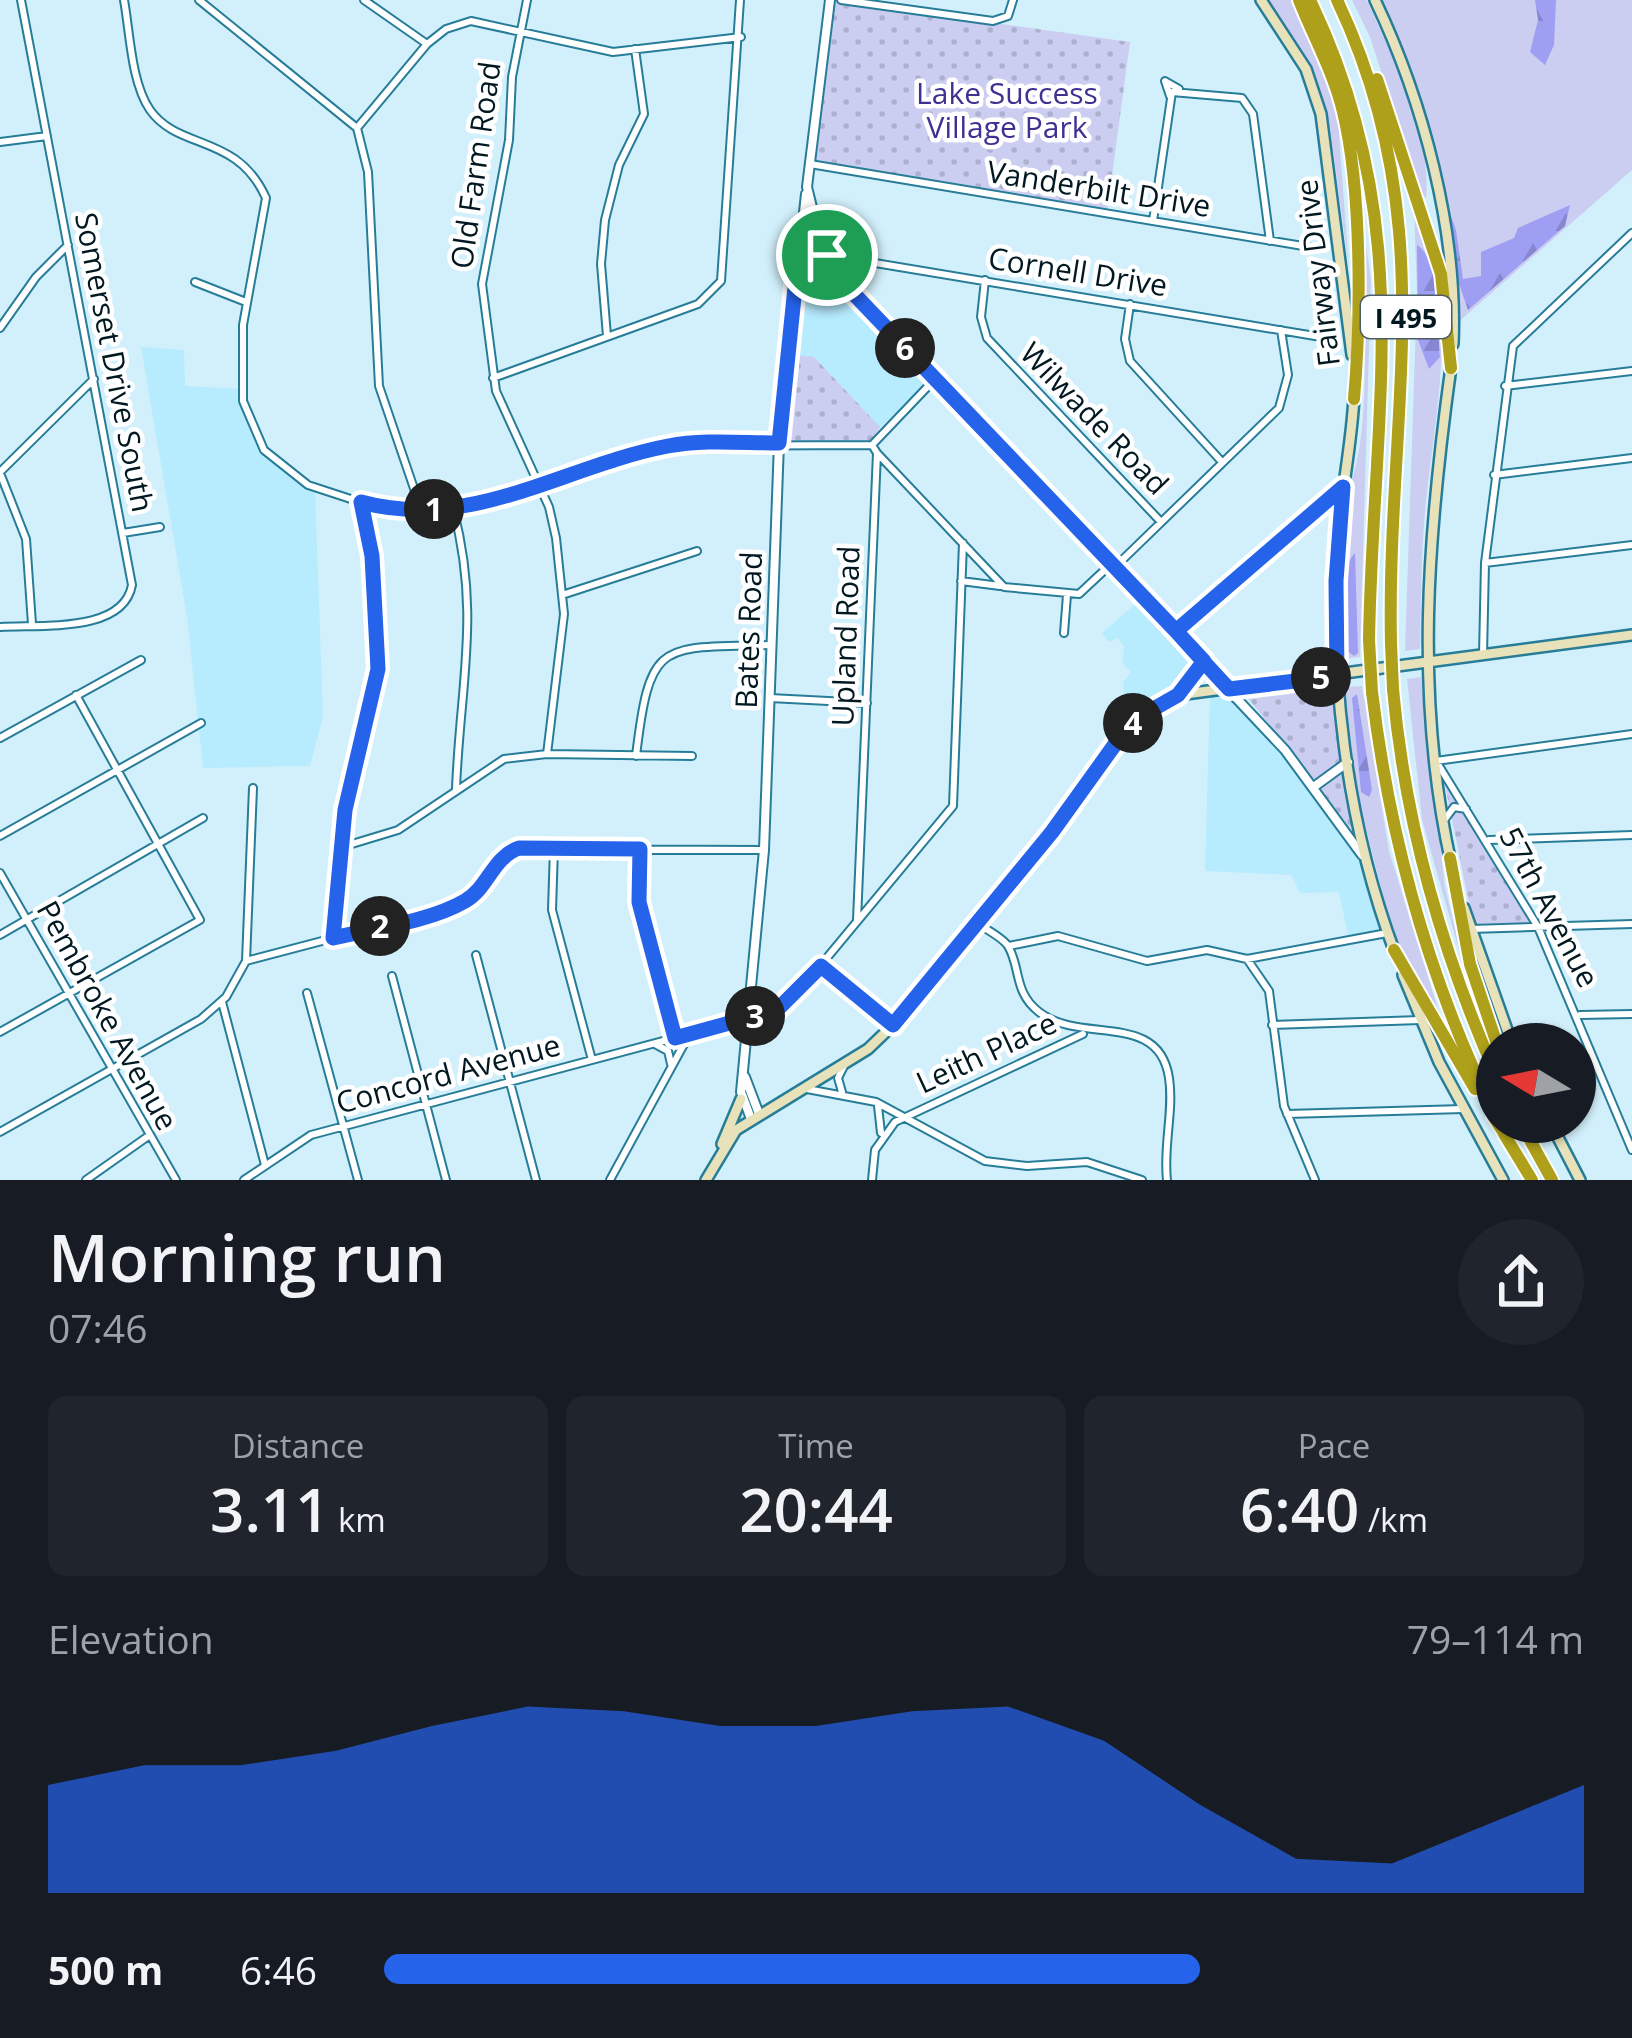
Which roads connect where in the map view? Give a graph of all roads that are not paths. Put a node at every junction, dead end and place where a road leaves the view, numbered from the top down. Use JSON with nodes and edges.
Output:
{"nodes":[{"id":1,"x":21,"y":0,"type":"edge"},
{"id":2,"x":124,"y":0,"type":"edge"},
{"id":3,"x":200,"y":0,"type":"edge"},
{"id":4,"x":364,"y":0,"type":"edge"},
{"id":5,"x":527,"y":0,"type":"edge"},
{"id":6,"x":740,"y":0,"type":"edge"},
{"id":7,"x":830,"y":0,"type":"edge"},
{"id":8,"x":841,"y":0,"type":"edge"},
{"id":9,"x":1012,"y":0,"type":"edge"},
{"id":10,"x":1261,"y":0,"type":"edge"},
{"id":11,"x":1299,"y":0,"type":"edge"},
{"id":12,"x":1310,"y":0,"type":"edge"},
{"id":13,"x":1337,"y":0,"type":"edge"},
{"id":14,"x":1375,"y":0,"type":"edge"},
{"id":15,"x":520,"y":31,"type":"junction"},
{"id":16,"x":741,"y":37,"type":"junction"},
{"id":17,"x":427,"y":44,"type":"junction"},
{"id":18,"x":1358,"y":46,"type":"junction"},
{"id":19,"x":634,"y":50,"type":"junction"},
{"id":20,"x":357,"y":128,"type":"junction"},
{"id":21,"x":47,"y":136,"type":"junction"},
{"id":22,"x":0,"y":142,"type":"edge"},
{"id":23,"x":810,"y":164,"type":"junction"},
{"id":24,"x":807,"y":187,"type":"junction"},
{"id":25,"x":1153,"y":221,"type":"junction"},
{"id":26,"x":1632,"y":233,"type":"edge"},
{"id":27,"x":1270,"y":241,"type":"junction"},
{"id":28,"x":68,"y":245,"type":"junction"},
{"id":29,"x":1309,"y":248,"type":"dead end"},
{"id":30,"x":827,"y":255,"type":"junction"},
{"id":31,"x":797,"y":268,"type":"junction"},
{"id":32,"x":985,"y":280,"type":"junction"},
{"id":33,"x":195,"y":282,"type":"dead end"},
{"id":34,"x":246,"y":302,"type":"junction"},
{"id":35,"x":1130,"y":304,"type":"junction"},
{"id":36,"x":0,"y":328,"type":"edge"},
{"id":37,"x":1282,"y":330,"type":"junction"},
{"id":38,"x":607,"y":337,"type":"junction"},
{"id":39,"x":1321,"y":337,"type":"dead end"},
{"id":40,"x":1451,"y":368,"type":"junction"},
{"id":41,"x":1632,"y":370,"type":"edge"},
{"id":42,"x":493,"y":378,"type":"junction"},
{"id":43,"x":94,"y":379,"type":"junction"},
{"id":44,"x":935,"y":379,"type":"junction"},
{"id":45,"x":1505,"y":386,"type":"junction"},
{"id":46,"x":1354,"y":407,"type":"junction"},
{"id":47,"x":779,"y":443,"type":"junction"},
{"id":48,"x":874,"y":449,"type":"junction"},
{"id":49,"x":1632,"y":458,"type":"edge"},
{"id":50,"x":1223,"y":463,"type":"junction"},
{"id":51,"x":0,"y":472,"type":"edge"},
{"id":52,"x":1494,"y":475,"type":"junction"},
{"id":53,"x":1343,"y":487,"type":"junction"},
{"id":54,"x":540,"y":489,"type":"junction"},
{"id":55,"x":361,"y":502,"type":"junction"},
{"id":56,"x":453,"y":508,"type":"junction"},
{"id":57,"x":421,"y":509,"type":"junction"},
{"id":58,"x":1161,"y":522,"type":"junction"},
{"id":59,"x":160,"y":527,"type":"dead end"},
{"id":60,"x":123,"y":533,"type":"junction"},
{"id":61,"x":963,"y":543,"type":"junction"},
{"id":62,"x":1632,"y":545,"type":"edge"},
{"id":63,"x":697,"y":551,"type":"dead end"},
{"id":64,"x":1485,"y":563,"type":"junction"},
{"id":65,"x":1113,"y":566,"type":"junction"},
{"id":66,"x":962,"y":581,"type":"junction"},
{"id":67,"x":1004,"y":586,"type":"junction"},
{"id":68,"x":562,"y":595,"type":"junction"},
{"id":69,"x":1067,"y":595,"type":"junction"},
{"id":70,"x":32,"y":624,"type":"junction"},
{"id":71,"x":0,"y":627,"type":"edge"},
{"id":72,"x":1176,"y":631,"type":"junction"},
{"id":73,"x":1064,"y":634,"type":"dead end"},
{"id":74,"x":1632,"y":635,"type":"edge"},
{"id":75,"x":771,"y":645,"type":"junction"},
{"id":76,"x":1483,"y":655,"type":"junction"},
{"id":77,"x":141,"y":660,"type":"dead end"},
{"id":78,"x":1204,"y":661,"type":"junction"},
{"id":79,"x":1427,"y":662,"type":"junction"},
{"id":80,"x":1337,"y":676,"type":"junction"},
{"id":81,"x":1229,"y":689,"type":"junction"},
{"id":82,"x":76,"y":695,"type":"junction"},
{"id":83,"x":1178,"y":695,"type":"junction"},
{"id":84,"x":770,"y":698,"type":"junction"},
{"id":85,"x":867,"y":703,"type":"junction"},
{"id":86,"x":201,"y":723,"type":"dead end"},
{"id":87,"x":1632,"y":734,"type":"edge"},
{"id":88,"x":0,"y":738,"type":"edge"},
{"id":89,"x":548,"y":754,"type":"junction"},
{"id":90,"x":636,"y":755,"type":"junction"},
{"id":91,"x":692,"y":756,"type":"dead end"},
{"id":92,"x":1436,"y":761,"type":"junction"},
{"id":93,"x":1348,"y":762,"type":"junction"},
{"id":94,"x":118,"y":770,"type":"junction"},
{"id":95,"x":1315,"y":786,"type":"junction"},
{"id":96,"x":253,"y":788,"type":"dead end"},
{"id":97,"x":456,"y":788,"type":"junction"},
{"id":98,"x":1469,"y":811,"type":"junction"},
{"id":99,"x":202,"y":818,"type":"dead end"},
{"id":100,"x":1444,"y":820,"type":"junction"},
{"id":101,"x":1632,"y":835,"type":"edge"},
{"id":102,"x":0,"y":836,"type":"edge"},
{"id":103,"x":1489,"y":840,"type":"junction"},
{"id":104,"x":160,"y":844,"type":"junction"},
{"id":105,"x":342,"y":847,"type":"junction"},
{"id":106,"x":554,"y":848,"type":"junction"},
{"id":107,"x":640,"y":849,"type":"junction"},
{"id":108,"x":764,"y":850,"type":"junction"},
{"id":109,"x":1450,"y":858,"type":"junction"},
{"id":110,"x":1366,"y":861,"type":"junction"},
{"id":111,"x":0,"y":873,"type":"edge"},
{"id":112,"x":27,"y":920,"type":"junction"},
{"id":113,"x":857,"y":923,"type":"junction"},
{"id":114,"x":978,"y":923,"type":"junction"},
{"id":115,"x":1632,"y":924,"type":"edge"},
{"id":116,"x":1538,"y":927,"type":"junction"},
{"id":117,"x":1471,"y":929,"type":"junction"},
{"id":118,"x":1387,"y":933,"type":"junction"},
{"id":119,"x":0,"y":935,"type":"edge"},
{"id":120,"x":333,"y":938,"type":"junction"},
{"id":121,"x":1009,"y":946,"type":"junction"},
{"id":122,"x":1394,"y":950,"type":"junction"},
{"id":123,"x":476,"y":955,"type":"dead end"},
{"id":124,"x":1247,"y":959,"type":"junction"},
{"id":125,"x":246,"y":961,"type":"junction"},
{"id":126,"x":821,"y":966,"type":"junction"},
{"id":127,"x":392,"y":976,"type":"dead end"},
{"id":128,"x":308,"y":993,"type":"dead end"},
{"id":129,"x":67,"y":996,"type":"junction"},
{"id":130,"x":222,"y":1002,"type":"junction"},
{"id":131,"x":1632,"y":1013,"type":"edge"},
{"id":132,"x":1580,"y":1016,"type":"junction"},
{"id":133,"x":752,"y":1017,"type":"junction"},
{"id":134,"x":1420,"y":1020,"type":"junction"},
{"id":135,"x":1490,"y":1023,"type":"edge"},
{"id":136,"x":1505,"y":1023,"type":"edge"},
{"id":137,"x":1064,"y":1024,"type":"junction"},
{"id":138,"x":893,"y":1025,"type":"junction"},
{"id":139,"x":1272,"y":1025,"type":"junction"},
{"id":140,"x":1476,"y":1028,"type":"edge"},
{"id":141,"x":0,"y":1032,"type":"edge"},
{"id":142,"x":1087,"y":1033,"type":"junction"},
{"id":143,"x":689,"y":1034,"type":"junction"},
{"id":144,"x":675,"y":1038,"type":"junction"},
{"id":145,"x":1065,"y":1043,"type":"junction"},
{"id":146,"x":654,"y":1044,"type":"junction"},
{"id":147,"x":592,"y":1060,"type":"junction"},
{"id":148,"x":844,"y":1065,"type":"junction"},
{"id":149,"x":671,"y":1067,"type":"junction"},
{"id":150,"x":111,"y":1070,"type":"junction"},
{"id":151,"x":1476,"y":1070,"type":"edge"},
{"id":152,"x":745,"y":1076,"type":"junction"},
{"id":153,"x":509,"y":1082,"type":"junction"},
{"id":154,"x":1476,"y":1087,"type":"edge"},
{"id":155,"x":804,"y":1088,"type":"junction"},
{"id":156,"x":844,"y":1095,"type":"junction"},
{"id":157,"x":741,"y":1100,"type":"junction"},
{"id":158,"x":876,"y":1102,"type":"junction"},
{"id":159,"x":426,"y":1103,"type":"junction"},
{"id":160,"x":931,"y":1104,"type":"junction"},
{"id":161,"x":1462,"y":1109,"type":"junction"},
{"id":162,"x":1287,"y":1114,"type":"junction"},
{"id":163,"x":905,"y":1115,"type":"junction"},
{"id":164,"x":755,"y":1117,"type":"junction"},
{"id":165,"x":343,"y":1126,"type":"junction"},
{"id":166,"x":927,"y":1126,"type":"junction"},
{"id":167,"x":0,"y":1132,"type":"edge"},
{"id":168,"x":148,"y":1136,"type":"junction"},
{"id":169,"x":878,"y":1142,"type":"junction"},
{"id":170,"x":1509,"y":1143,"type":"edge"},
{"id":171,"x":1533,"y":1143,"type":"edge"},
{"id":172,"x":1539,"y":1143,"type":"edge"},
{"id":173,"x":1561,"y":1143,"type":"edge"},
{"id":174,"x":1632,"y":1150,"type":"edge"},
{"id":175,"x":721,"y":1152,"type":"junction"},
{"id":176,"x":265,"y":1165,"type":"junction"},
{"id":177,"x":1165,"y":1179,"type":"edge"},
{"id":178,"x":86,"y":1180,"type":"edge"},
{"id":179,"x":176,"y":1180,"type":"edge"},
{"id":180,"x":244,"y":1180,"type":"edge"},
{"id":181,"x":358,"y":1180,"type":"edge"},
{"id":182,"x":446,"y":1180,"type":"edge"},
{"id":183,"x":536,"y":1180,"type":"edge"},
{"id":184,"x":610,"y":1180,"type":"edge"},
{"id":185,"x":706,"y":1180,"type":"edge"},
{"id":186,"x":872,"y":1180,"type":"edge"},
{"id":187,"x":1142,"y":1180,"type":"edge"},
{"id":188,"x":1315,"y":1180,"type":"edge"},
{"id":189,"x":1503,"y":1180,"type":"edge"},
{"id":190,"x":1532,"y":1180,"type":"edge"},
{"id":191,"x":1555,"y":1180,"type":"edge"},
{"id":192,"x":1580,"y":1180,"type":"edge"}],
"edges":[{"from":1,"to":21,"type":"street","name":"Somerset Drive South"},
{"from":2,"to":34,"type":"street"},
{"from":3,"to":20,"type":"street"},
{"from":4,"to":17,"type":"street"},
{"from":5,"to":15,"type":"street","name":"Old Farm Road"},
{"from":6,"to":16,"type":"street"},
{"from":7,"to":23,"type":"street","name":"Bates Road"},
{"from":8,"to":9,"type":"street"},
{"from":10,"to":46,"type":"main road","name":"Fairway Drive"},
{"from":11,"to":46,"type":"highway"},
{"from":12,"to":151,"type":"highway","number":"I 495","bridge":true},
{"from":13,"to":18,"type":"highway","number":"I 495"},
{"from":14,"to":40,"type":"main road"},
{"from":15,"to":17,"type":"street"},
{"from":15,"to":19,"type":"street"},
{"from":15,"to":42,"type":"street","name":"Old Farm Road"},
{"from":16,"to":19,"type":"street"},
{"from":16,"to":38,"type":"street"},
{"from":17,"to":20,"type":"street"},
{"from":18,"to":40,"type":"highway"},
{"from":18,"to":140,"type":"highway","number":"I 495","bridge":true},
{"from":19,"to":38,"type":"street"},
{"from":20,"to":57,"type":"street"},
{"from":21,"to":22,"type":"street"},
{"from":21,"to":28,"type":"street","name":"Somerset Drive South"},
{"from":23,"to":24,"type":"street","name":"Bates Road"},
{"from":23,"to":25,"type":"street","name":"Vanderbilt Drive"},
{"from":24,"to":30,"type":"street"},
{"from":24,"to":31,"type":"street","name":"Bates Road"},
{"from":25,"to":27,"type":"street","name":"Vanderbilt Drive"},
{"from":25,"to":27,"type":"street"},
{"from":26,"to":45,"type":"street"},
{"from":27,"to":29,"type":"street","name":"Vanderbilt Drive"},
{"from":28,"to":36,"type":"street"},
{"from":28,"to":43,"type":"street","name":"Somerset Drive South"},
{"from":30,"to":31,"type":"street"},
{"from":30,"to":32,"type":"street","name":"Cornell Drive"},
{"from":30,"to":44,"type":"street"},
{"from":31,"to":47,"type":"street","name":"Bates Road"},
{"from":32,"to":35,"type":"street","name":"Cornell Drive"},
{"from":32,"to":58,"type":"street","name":"Wilwade Road"},
{"from":33,"to":34,"type":"street"},
{"from":34,"to":55,"type":"street"},
{"from":35,"to":37,"type":"street","name":"Cornell Drive"},
{"from":35,"to":50,"type":"street"},
{"from":37,"to":39,"type":"street","name":"Cornell Drive"},
{"from":37,"to":50,"type":"street"},
{"from":38,"to":42,"type":"street"},
{"from":40,"to":79,"type":"main road"},
{"from":41,"to":45,"type":"street"},
{"from":42,"to":54,"type":"street","name":"Old Farm Road"},
{"from":43,"to":51,"type":"street"},
{"from":43,"to":60,"type":"street","name":"Somerset Drive South"},
{"from":44,"to":48,"type":"street"},
{"from":44,"to":65,"type":"street"},
{"from":45,"to":52,"type":"street"},
{"from":46,"to":53,"type":"main road","name":"Fairway Drive"},
{"from":47,"to":48,"type":"street"},
{"from":47,"to":54,"type":"street"},
{"from":47,"to":75,"type":"street","name":"Bates Road"},
{"from":48,"to":61,"type":"street"},
{"from":48,"to":85,"type":"street","name":"Upland Road"},
{"from":49,"to":52,"type":"street"},
{"from":50,"to":58,"type":"street"},
{"from":51,"to":70,"type":"street"},
{"from":52,"to":64,"type":"street"},
{"from":53,"to":72,"type":"street"},
{"from":53,"to":80,"type":"main road","name":"Fairway Drive"},
{"from":54,"to":56,"type":"street"},
{"from":54,"to":68,"type":"street","name":"Old Farm Road"},
{"from":55,"to":57,"type":"street"},
{"from":55,"to":105,"type":"street"},
{"from":56,"to":57,"type":"street"},
{"from":56,"to":97,"type":"street"},
{"from":58,"to":65,"type":"street"},
{"from":59,"to":60,"type":"street"},
{"from":60,"to":70,"type":"street","name":"Somerset Drive South"},
{"from":61,"to":66,"type":"street"},
{"from":61,"to":67,"type":"street"},
{"from":62,"to":64,"type":"street"},
{"from":63,"to":68,"type":"street"},
{"from":64,"to":76,"type":"street"},
{"from":65,"to":69,"type":"street"},
{"from":65,"to":72,"type":"street"},
{"from":66,"to":67,"type":"street"},
{"from":66,"to":113,"type":"street","name":"Concord Avenue"},
{"from":67,"to":69,"type":"street"},
{"from":68,"to":89,"type":"street","name":"Old Farm Road"},
{"from":69,"to":73,"type":"street"},
{"from":70,"to":71,"type":"street","name":"Somerset Drive South"},
{"from":72,"to":78,"type":"street"},
{"from":74,"to":76,"type":"main road"},
{"from":75,"to":84,"type":"street","name":"Bates Road"},
{"from":75,"to":90,"type":"street"},
{"from":76,"to":79,"type":"main road"},
{"from":77,"to":82,"type":"street"},
{"from":78,"to":81,"type":"street"},
{"from":78,"to":83,"type":"main road"},
{"from":79,"to":80,"type":"main road"},
{"from":79,"to":92,"type":"main road"},
{"from":80,"to":81,"type":"main road"},
{"from":80,"to":93,"type":"main road","name":"Fairway Drive"},
{"from":81,"to":83,"type":"main road"},
{"from":81,"to":95,"type":"street"},
{"from":82,"to":88,"type":"street"},
{"from":82,"to":94,"type":"street"},
{"from":83,"to":114,"type":"main road"},
{"from":84,"to":85,"type":"street"},
{"from":84,"to":108,"type":"street","name":"Bates Road"},
{"from":85,"to":113,"type":"street","name":"Upland Road"},
{"from":86,"to":94,"type":"street"},
{"from":87,"to":92,"type":"street"},
{"from":89,"to":90,"type":"street"},
{"from":89,"to":97,"type":"street"},
{"from":90,"to":91,"type":"street"},
{"from":92,"to":98,"type":"street","name":"57th Avenue"},
{"from":92,"to":100,"type":"main road"},
{"from":93,"to":95,"type":"street"},
{"from":93,"to":110,"type":"main road","name":"Fairway Drive"},
{"from":94,"to":102,"type":"street"},
{"from":94,"to":104,"type":"street"},
{"from":95,"to":110,"type":"street"},
{"from":96,"to":125,"type":"street"},
{"from":97,"to":105,"type":"street"},
{"from":98,"to":100,"type":"street"},
{"from":98,"to":103,"type":"street","name":"57th Avenue"},
{"from":99,"to":104,"type":"street"},
{"from":100,"to":109,"type":"main road"},
{"from":101,"to":103,"type":"street"},
{"from":103,"to":116,"type":"street","name":"57th Avenue"},
{"from":104,"to":112,"type":"street"},
{"from":104,"to":129,"type":"street"},
{"from":105,"to":120,"type":"street"},
{"from":106,"to":107,"type":"street"},
{"from":106,"to":120,"type":"street"},
{"from":106,"to":147,"type":"street"},
{"from":107,"to":108,"type":"street"},
{"from":107,"to":144,"type":"street"},
{"from":108,"to":133,"type":"street","name":"Bates Road"},
{"from":109,"to":117,"type":"main road"},
{"from":109,"to":135,"type":"highway"},
{"from":110,"to":118,"type":"main road","name":"Fairway Drive"},
{"from":111,"to":112,"type":"street","name":"Pembroke Avenue"},
{"from":112,"to":119,"type":"street"},
{"from":112,"to":129,"type":"street","name":"Pembroke Avenue"},
{"from":113,"to":126,"type":"street","name":"Concord Avenue"},
{"from":114,"to":121,"type":"street"},
{"from":114,"to":138,"type":"main road"},
{"from":115,"to":116,"type":"street"},
{"from":116,"to":117,"type":"street"},
{"from":116,"to":132,"type":"street","name":"57th Avenue"},
{"from":117,"to":136,"type":"main road"},
{"from":118,"to":122,"type":"main road","name":"Fairway Drive"},
{"from":118,"to":124,"type":"street"},
{"from":120,"to":125,"type":"street"},
{"from":121,"to":124,"type":"street"},
{"from":121,"to":137,"type":"street"},
{"from":122,"to":134,"type":"main road","name":"Fairway Drive"},
{"from":122,"to":154,"type":"highway"},
{"from":123,"to":153,"type":"street"},
{"from":124,"to":139,"type":"street"},
{"from":125,"to":130,"type":"street"},
{"from":126,"to":133,"type":"street","name":"Concord Avenue"},
{"from":126,"to":138,"type":"street"},
{"from":127,"to":159,"type":"street"},
{"from":128,"to":165,"type":"street"},
{"from":129,"to":141,"type":"street"},
{"from":129,"to":150,"type":"street","name":"Pembroke Avenue"},
{"from":130,"to":150,"type":"street"},
{"from":130,"to":176,"type":"street"},
{"from":131,"to":132,"type":"street"},
{"from":132,"to":174,"type":"street","name":"57th Avenue"},
{"from":133,"to":143,"type":"street","name":"Concord Avenue"},
{"from":133,"to":152,"type":"street","name":"Bates Road"},
{"from":134,"to":139,"type":"street"},
{"from":134,"to":161,"type":"main road","name":"Fairway Drive"},
{"from":137,"to":142,"type":"street"},
{"from":137,"to":145,"type":"street"},
{"from":138,"to":148,"type":"main road"},
{"from":139,"to":162,"type":"street"},
{"from":142,"to":145,"type":"street","name":"Leith Place"},
{"from":142,"to":177,"type":"street"},
{"from":143,"to":144,"type":"street","name":"Concord Avenue"},
{"from":143,"to":149,"type":"street"},
{"from":144,"to":146,"type":"street","name":"Concord Avenue"},
{"from":145,"to":160,"type":"street","name":"Leith Place"},
{"from":146,"to":147,"type":"street","name":"Concord Avenue"},
{"from":146,"to":149,"type":"street"},
{"from":147,"to":153,"type":"street","name":"Concord Avenue"},
{"from":148,"to":155,"type":"main road"},
{"from":148,"to":156,"type":"street"},
{"from":149,"to":184,"type":"street"},
{"from":150,"to":167,"type":"street"},
{"from":150,"to":168,"type":"street","name":"Pembroke Avenue"},
{"from":152,"to":157,"type":"street","name":"Bates Road"},
{"from":152,"to":164,"type":"street","name":"Bates Road"},
{"from":153,"to":159,"type":"street","name":"Concord Avenue"},
{"from":153,"to":183,"type":"street"},
{"from":155,"to":156,"type":"street"},
{"from":155,"to":164,"type":"main road"},
{"from":156,"to":158,"type":"street"},
{"from":157,"to":164,"type":"street"},
{"from":157,"to":175,"type":"main road"},
{"from":158,"to":163,"type":"street"},
{"from":158,"to":169,"type":"street"},
{"from":159,"to":165,"type":"street","name":"Concord Avenue"},
{"from":159,"to":182,"type":"street"},
{"from":160,"to":163,"type":"street","name":"Leith Place"},
{"from":160,"to":166,"type":"street"},
{"from":161,"to":162,"type":"street"},
{"from":161,"to":189,"type":"main road","name":"Fairway Drive"},
{"from":162,"to":188,"type":"street"},
{"from":163,"to":166,"type":"street"},
{"from":163,"to":169,"type":"street"},
{"from":164,"to":175,"type":"main road"},
{"from":165,"to":176,"type":"street","name":"Concord Avenue"},
{"from":165,"to":181,"type":"street"},
{"from":166,"to":187,"type":"street"},
{"from":168,"to":178,"type":"street"},
{"from":168,"to":179,"type":"street","name":"Pembroke Avenue"},
{"from":169,"to":186,"type":"street"},
{"from":170,"to":190,"type":"highway","number":"I 495"},
{"from":171,"to":191,"type":"highway"},
{"from":172,"to":191,"type":"highway"},
{"from":173,"to":192,"type":"main road"},
{"from":175,"to":185,"type":"main road"},
{"from":176,"to":180,"type":"street","name":"Concord Avenue"}]}
